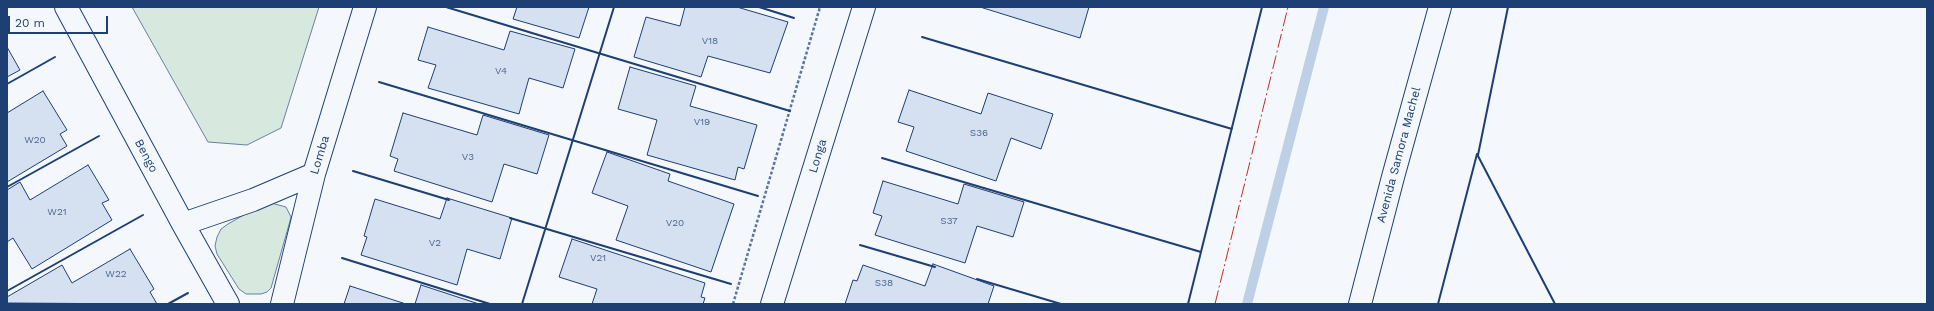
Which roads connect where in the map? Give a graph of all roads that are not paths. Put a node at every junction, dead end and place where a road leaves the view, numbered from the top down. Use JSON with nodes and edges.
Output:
{"nodes":[{"id":1,"x":66,"y":7,"type":"edge"},
{"id":2,"x":365,"y":7,"type":"edge"},
{"id":3,"x":864,"y":7,"type":"edge"},
{"id":4,"x":1440,"y":7,"type":"edge"},
{"id":5,"x":314,"y":174,"type":"junction"},
{"id":6,"x":183,"y":224,"type":"junction"},
{"id":7,"x":228,"y":304,"type":"edge"},
{"id":8,"x":282,"y":304,"type":"edge"},
{"id":9,"x":772,"y":304,"type":"edge"},
{"id":10,"x":1360,"y":304,"type":"edge"}],
"edges":[{"from":1,"to":6,"type":"street","name":"Bengo"},
{"from":2,"to":5,"type":"street","name":"Lomba"},
{"from":3,"to":9,"type":"street","name":"Longa"},
{"from":4,"to":10,"type":"street","name":"Avenida Samora Machel"},
{"from":5,"to":6,"type":"street"},
{"from":5,"to":8,"type":"street","name":"Lomba"},
{"from":6,"to":7,"type":"street","name":"Bengo"}]}
